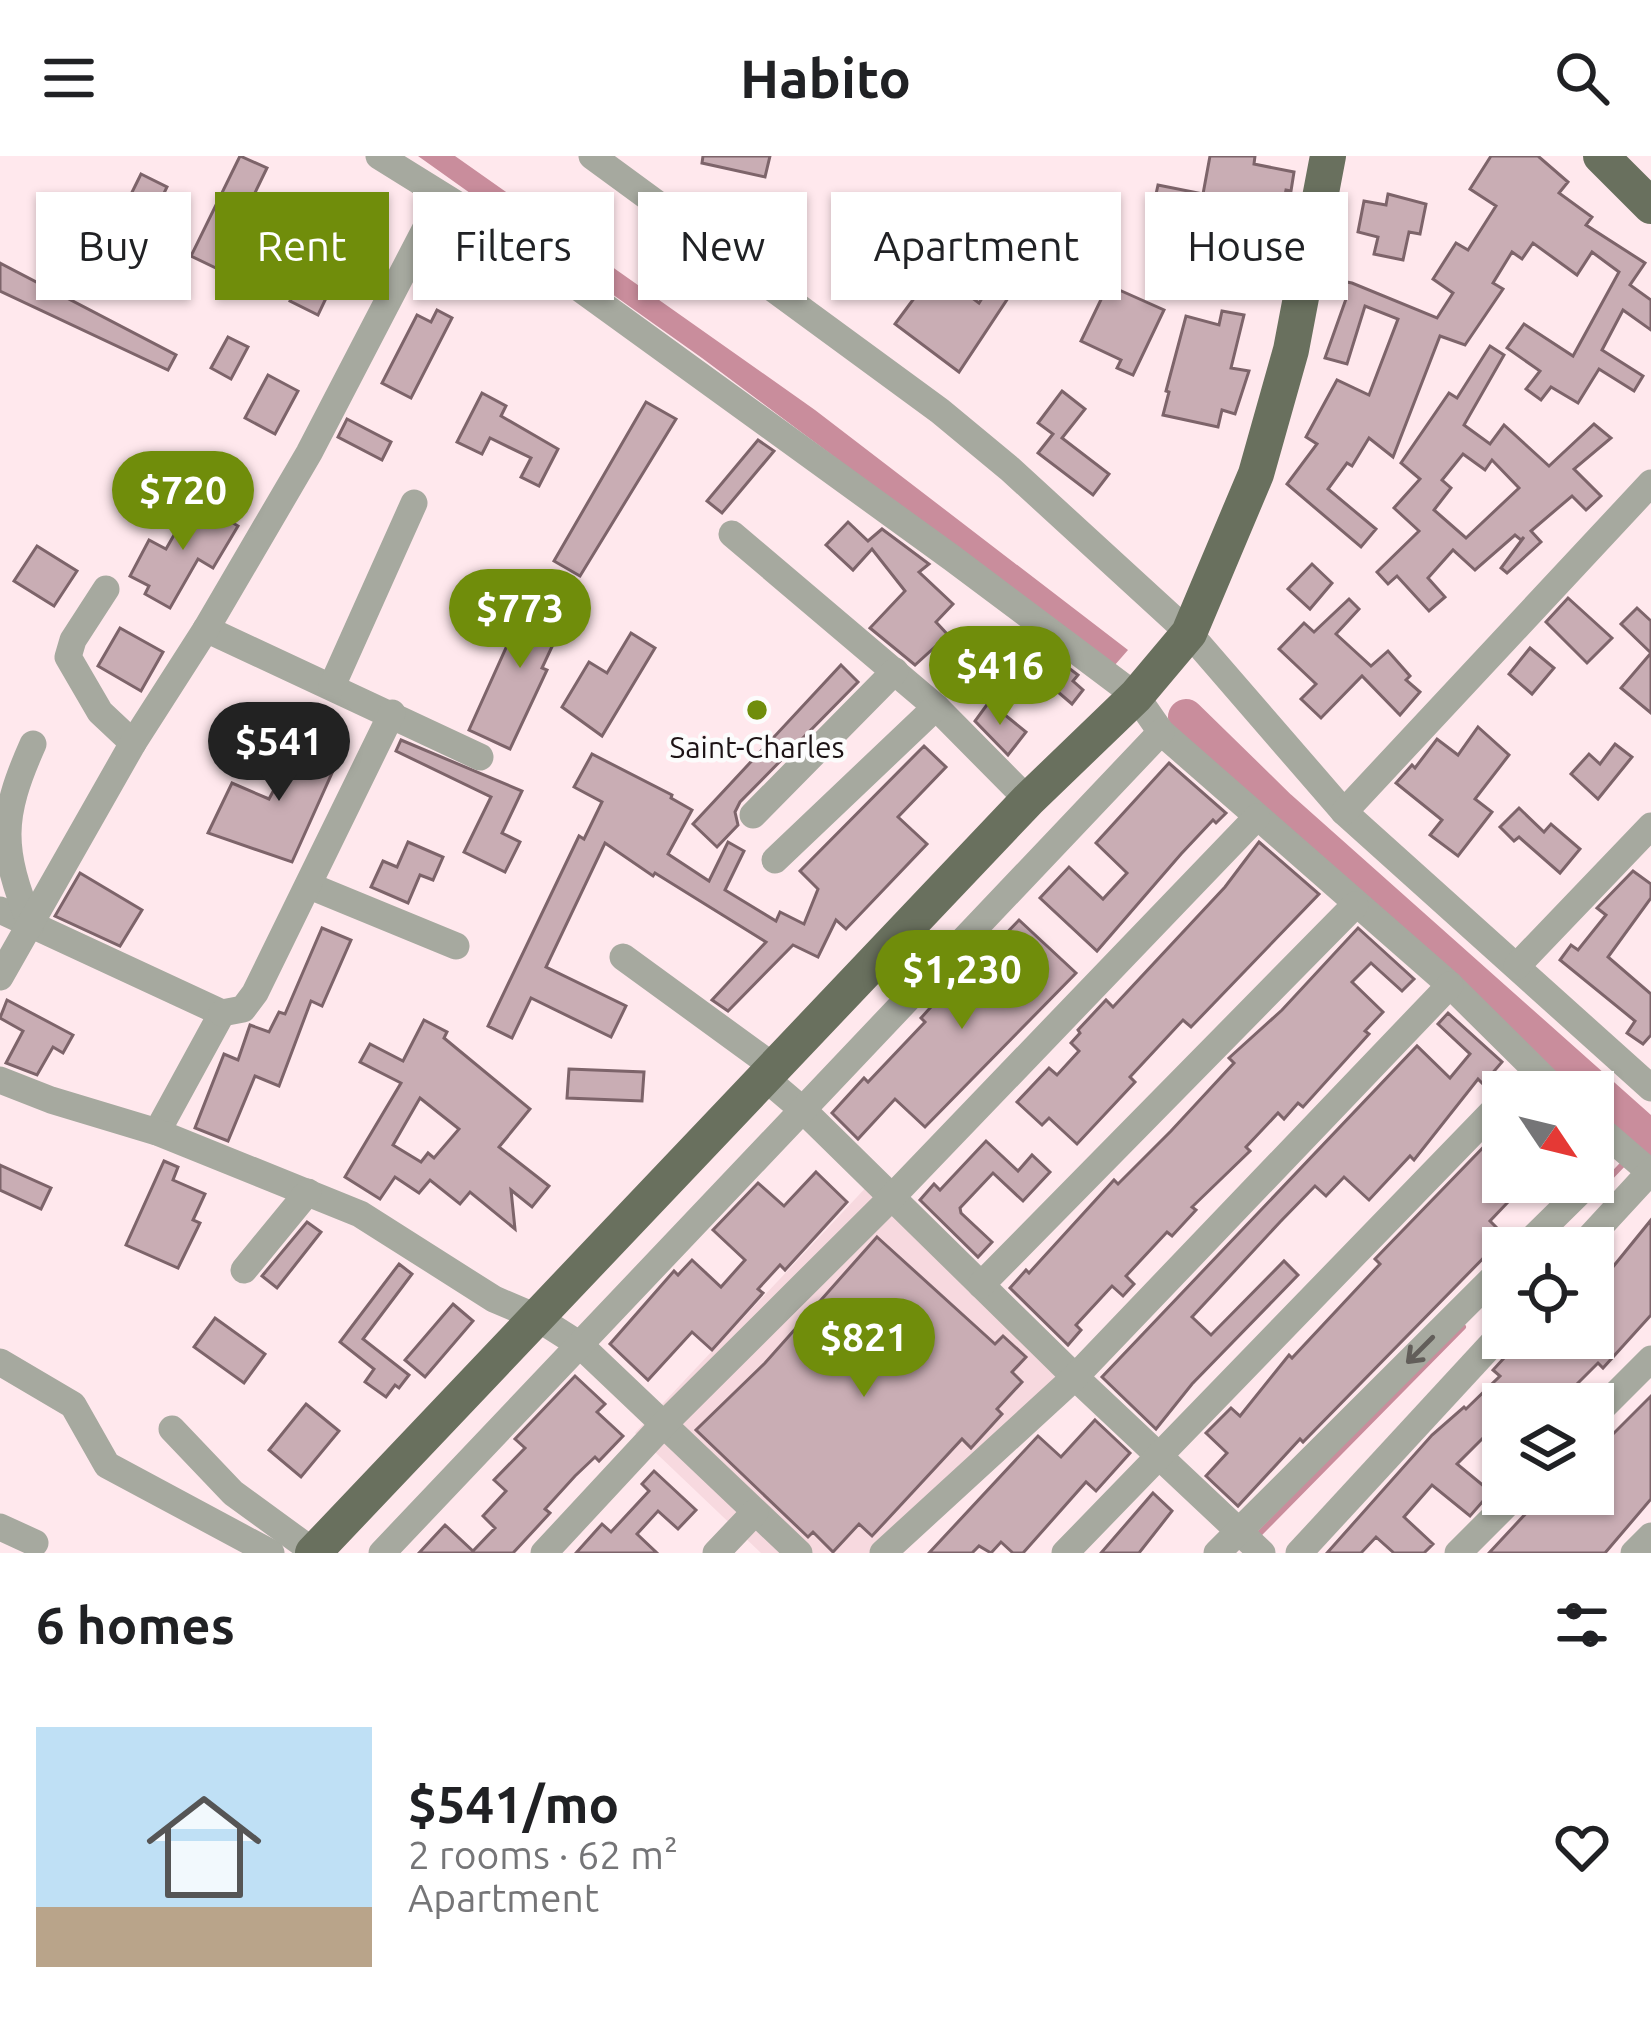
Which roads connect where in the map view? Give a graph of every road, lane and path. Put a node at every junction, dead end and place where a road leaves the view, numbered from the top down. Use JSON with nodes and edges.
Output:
{"nodes":[{"id":1,"x":380,"y":156,"type":"edge"},
{"id":2,"x":592,"y":156,"type":"edge"},
{"id":3,"x":1328,"y":156,"type":"edge"},
{"id":4,"x":1601,"y":156,"type":"edge"},
{"id":5,"x":436,"y":192,"type":"edge"},
{"id":6,"x":1651,"y":206,"type":"edge"},
{"id":7,"x":413,"y":252,"type":"edge"},
{"id":8,"x":596,"y":300,"type":"edge"},
{"id":9,"x":1651,"y":483,"type":"edge"},
{"id":10,"x":414,"y":503,"type":"dead end"},
{"id":11,"x":732,"y":535,"type":"dead end"},
{"id":12,"x":106,"y":589,"type":"dead end"},
{"id":13,"x":206,"y":629,"type":"junction"},
{"id":14,"x":1189,"y":633,"type":"junction"},
{"id":15,"x":895,"y":670,"type":"junction"},
{"id":16,"x":332,"y":686,"type":"junction"},
{"id":17,"x":1136,"y":696,"type":"junction"},
{"id":18,"x":936,"y":706,"type":"junction"},
{"id":19,"x":392,"y":713,"type":"junction"},
{"id":20,"x":1161,"y":732,"type":"junction"},
{"id":21,"x":133,"y":743,"type":"junction"},
{"id":22,"x":33,"y":744,"type":"dead end"},
{"id":23,"x":480,"y":757,"type":"dead end"},
{"id":24,"x":1028,"y":800,"type":"junction"},
{"id":25,"x":1344,"y":812,"type":"junction"},
{"id":26,"x":753,"y":815,"type":"dead end"},
{"id":27,"x":1257,"y":817,"type":"junction"},
{"id":28,"x":1651,"y":826,"type":"edge"},
{"id":29,"x":775,"y":860,"type":"dead end"},
{"id":30,"x":310,"y":886,"type":"junction"},
{"id":31,"x":1355,"y":905,"type":"junction"},
{"id":32,"x":0,"y":910,"type":"edge"},
{"id":33,"x":31,"y":925,"type":"junction"},
{"id":34,"x":456,"y":946,"type":"dead end"},
{"id":35,"x":622,"y":957,"type":"dead end"},
{"id":36,"x":1517,"y":966,"type":"junction"},
{"id":37,"x":0,"y":976,"type":"edge"},
{"id":38,"x":1450,"y":985,"type":"junction"},
{"id":39,"x":223,"y":1013,"type":"junction"},
{"id":40,"x":1533,"y":1070,"type":"edge"},
{"id":41,"x":769,"y":1072,"type":"junction"},
{"id":42,"x":0,"y":1080,"type":"edge"},
{"id":43,"x":1651,"y":1088,"type":"edge"},
{"id":44,"x":804,"y":1111,"type":"junction"},
{"id":45,"x":1482,"y":1123,"type":"edge"},
{"id":46,"x":157,"y":1132,"type":"junction"},
{"id":47,"x":1614,"y":1143,"type":"edge"},
{"id":48,"x":1622,"y":1150,"type":"junction"},
{"id":49,"x":1614,"y":1158,"type":"edge"},
{"id":50,"x":1651,"y":1172,"type":"edge"},
{"id":51,"x":308,"y":1192,"type":"junction"},
{"id":52,"x":893,"y":1196,"type":"junction"},
{"id":53,"x":1568,"y":1203,"type":"edge"},
{"id":54,"x":1544,"y":1227,"type":"edge"},
{"id":55,"x":1600,"y":1227,"type":"edge"},
{"id":56,"x":244,"y":1270,"type":"dead end"},
{"id":57,"x":981,"y":1285,"type":"junction"},
{"id":58,"x":1482,"y":1289,"type":"edge"},
{"id":59,"x":536,"y":1317,"type":"junction"},
{"id":60,"x":580,"y":1345,"type":"junction"},
{"id":61,"x":1482,"y":1355,"type":"edge"},
{"id":62,"x":1651,"y":1359,"type":"edge"},
{"id":63,"x":0,"y":1362,"type":"edge"},
{"id":64,"x":1075,"y":1377,"type":"junction"},
{"id":65,"x":1614,"y":1397,"type":"edge"},
{"id":66,"x":662,"y":1426,"type":"junction"},
{"id":67,"x":172,"y":1429,"type":"dead end"},
{"id":68,"x":1159,"y":1455,"type":"junction"},
{"id":69,"x":754,"y":1512,"type":"junction"},
{"id":70,"x":1496,"y":1515,"type":"edge"},
{"id":71,"x":0,"y":1527,"type":"edge"},
{"id":72,"x":1238,"y":1530,"type":"junction"},
{"id":73,"x":1651,"y":1536,"type":"edge"},
{"id":74,"x":35,"y":1543,"type":"dead end"},
{"id":75,"x":314,"y":1552,"type":"edge"},
{"id":76,"x":271,"y":1553,"type":"edge"},
{"id":77,"x":382,"y":1553,"type":"edge"},
{"id":78,"x":544,"y":1553,"type":"edge"},
{"id":79,"x":716,"y":1553,"type":"edge"},
{"id":80,"x":799,"y":1553,"type":"edge"},
{"id":81,"x":883,"y":1553,"type":"edge"},
{"id":82,"x":1065,"y":1553,"type":"edge"},
{"id":83,"x":1217,"y":1553,"type":"edge"},
{"id":84,"x":1262,"y":1553,"type":"edge"},
{"id":85,"x":1299,"y":1553,"type":"edge"},
{"id":86,"x":1458,"y":1553,"type":"edge"},
{"id":87,"x":1634,"y":1553,"type":"edge"}],
"edges":[{"from":1,"to":5,"type":"street"},
{"from":2,"to":14,"type":"street"},
{"from":3,"to":14,"type":"main road"},
{"from":4,"to":6,"type":"main road"},
{"from":7,"to":13,"type":"street"},
{"from":8,"to":17,"type":"street"},
{"from":9,"to":25,"type":"street"},
{"from":10,"to":16,"type":"street"},
{"from":11,"to":15,"type":"street"},
{"from":12,"to":21,"type":"street"},
{"from":13,"to":16,"type":"street"},
{"from":13,"to":21,"type":"street"},
{"from":14,"to":17,"type":"main road"},
{"from":14,"to":25,"type":"street"},
{"from":15,"to":18,"type":"street"},
{"from":15,"to":26,"type":"street"},
{"from":16,"to":19,"type":"street"},
{"from":17,"to":20,"type":"street"},
{"from":17,"to":24,"type":"main road"},
{"from":18,"to":24,"type":"street"},
{"from":18,"to":29,"type":"street"},
{"from":19,"to":23,"type":"street"},
{"from":19,"to":30,"type":"street"},
{"from":20,"to":27,"type":"street"},
{"from":20,"to":44,"type":"street"},
{"from":21,"to":33,"type":"street"},
{"from":22,"to":33,"type":"street"},
{"from":24,"to":41,"type":"main road"},
{"from":25,"to":36,"type":"street"},
{"from":27,"to":31,"type":"street"},
{"from":27,"to":52,"type":"street"},
{"from":28,"to":36,"type":"street"},
{"from":30,"to":34,"type":"street"},
{"from":30,"to":39,"type":"street"},
{"from":31,"to":38,"type":"street"},
{"from":31,"to":57,"type":"street"},
{"from":32,"to":33,"type":"street"},
{"from":33,"to":37,"type":"street"},
{"from":33,"to":39,"type":"street"},
{"from":35,"to":41,"type":"street"},
{"from":36,"to":43,"type":"street"},
{"from":38,"to":40,"type":"street"},
{"from":38,"to":64,"type":"street"},
{"from":39,"to":46,"type":"street"},
{"from":41,"to":44,"type":"street"},
{"from":41,"to":59,"type":"main road"},
{"from":42,"to":46,"type":"street"},
{"from":44,"to":52,"type":"street"},
{"from":44,"to":60,"type":"street"},
{"from":45,"to":68,"type":"street"},
{"from":46,"to":51,"type":"street"},
{"from":47,"to":48,"type":"street"},
{"from":48,"to":49,"type":"street"},
{"from":48,"to":50,"type":"street"},
{"from":50,"to":55,"type":"street"},
{"from":51,"to":56,"type":"street"},
{"from":51,"to":59,"type":"street"},
{"from":52,"to":57,"type":"street"},
{"from":52,"to":66,"type":"street"},
{"from":53,"to":54,"type":"street"},
{"from":57,"to":64,"type":"street"},
{"from":58,"to":72,"type":"street","one_way":true},
{"from":59,"to":60,"type":"street"},
{"from":59,"to":75,"type":"main road"},
{"from":60,"to":66,"type":"street"},
{"from":60,"to":77,"type":"street"},
{"from":61,"to":85,"type":"street"},
{"from":62,"to":65,"type":"street"},
{"from":63,"to":76,"type":"street"},
{"from":64,"to":68,"type":"street"},
{"from":64,"to":81,"type":"street"},
{"from":66,"to":69,"type":"street"},
{"from":66,"to":78,"type":"street"},
{"from":67,"to":75,"type":"street"},
{"from":68,"to":72,"type":"street"},
{"from":68,"to":82,"type":"street"},
{"from":69,"to":79,"type":"street"},
{"from":69,"to":80,"type":"street"},
{"from":70,"to":86,"type":"street"},
{"from":71,"to":74,"type":"street"},
{"from":72,"to":83,"type":"street"},
{"from":72,"to":84,"type":"street"},
{"from":73,"to":87,"type":"street"}]}
